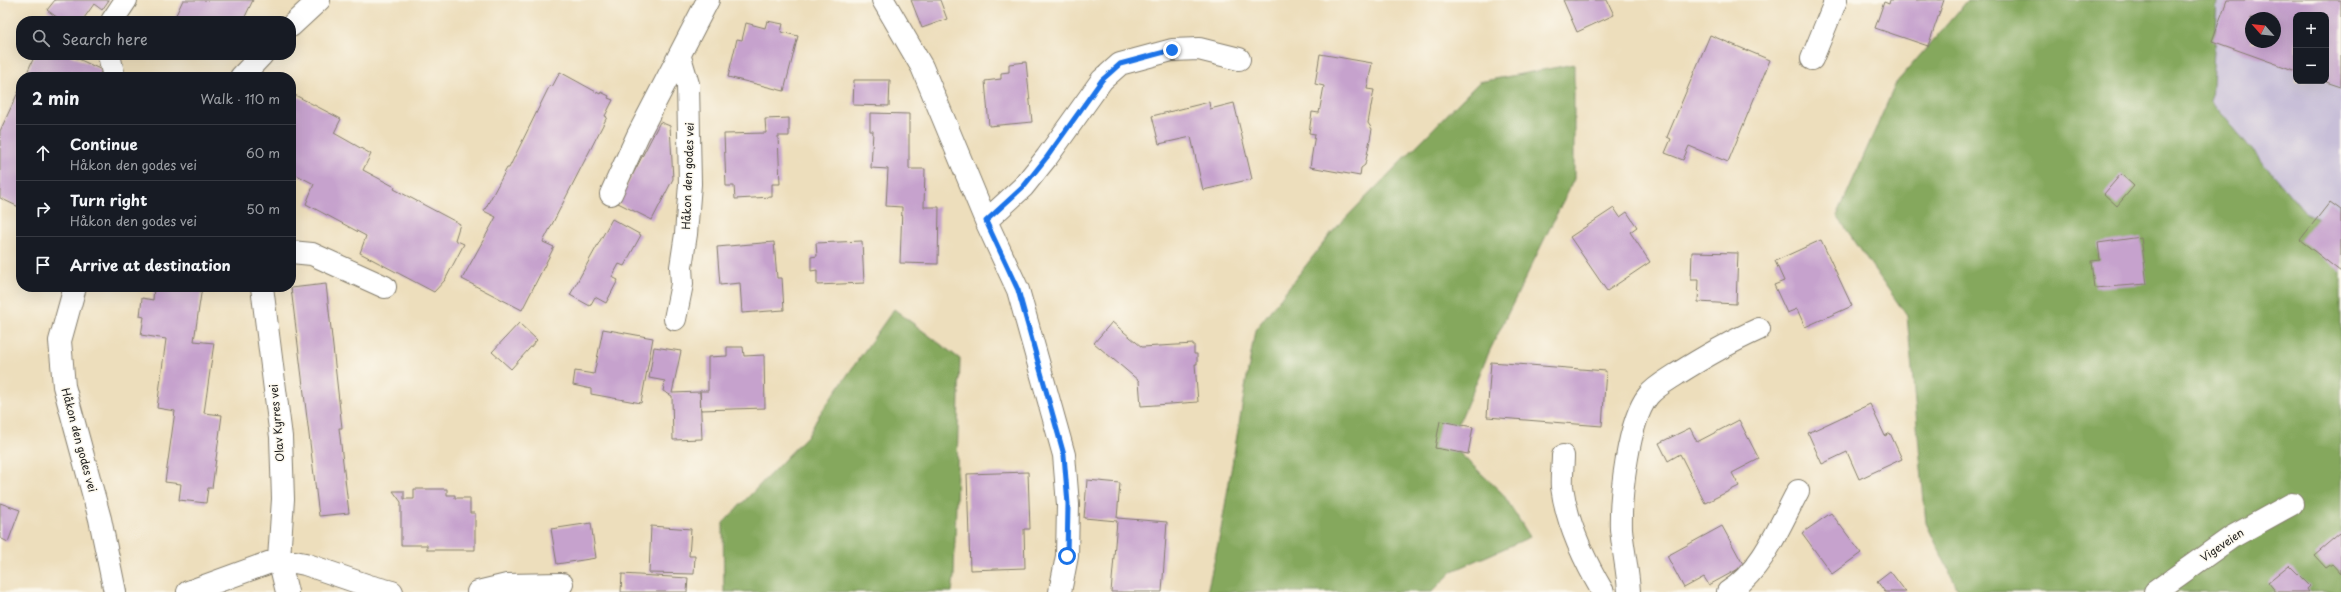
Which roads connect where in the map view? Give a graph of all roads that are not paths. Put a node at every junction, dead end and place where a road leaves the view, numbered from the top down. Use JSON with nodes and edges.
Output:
{"nodes":[{"id":1,"x":126,"y":0,"type":"edge"},
{"id":2,"x":319,"y":0,"type":"edge"},
{"id":3,"x":708,"y":0,"type":"edge"},
{"id":4,"x":883,"y":0,"type":"edge"},
{"id":5,"x":1836,"y":0,"type":"edge"},
{"id":6,"x":115,"y":16,"type":"edge"},
{"id":7,"x":296,"y":21,"type":"edge"},
{"id":8,"x":680,"y":57,"type":"junction"},
{"id":9,"x":1239,"y":59,"type":"dead end"},
{"id":10,"x":1812,"y":59,"type":"dead end"},
{"id":11,"x":109,"y":60,"type":"edge"},
{"id":12,"x":257,"y":60,"type":"edge"},
{"id":13,"x":113,"y":72,"type":"edge"},
{"id":14,"x":246,"y":72,"type":"edge"},
{"id":15,"x":611,"y":194,"type":"dead end"},
{"id":16,"x":986,"y":221,"type":"junction"},
{"id":17,"x":296,"y":252,"type":"edge"},
{"id":18,"x":385,"y":287,"type":"dead end"},
{"id":19,"x":74,"y":292,"type":"edge"},
{"id":20,"x":263,"y":292,"type":"edge"},
{"id":21,"x":676,"y":319,"type":"dead end"},
{"id":22,"x":1759,"y":329,"type":"dead end"},
{"id":23,"x":1564,"y":456,"type":"dead end"},
{"id":24,"x":1798,"y":490,"type":"dead end"},
{"id":25,"x":2292,"y":504,"type":"dead end"},
{"id":26,"x":280,"y":559,"type":"junction"},
{"id":27,"x":562,"y":584,"type":"dead end"},
{"id":28,"x":116,"y":592,"type":"edge"},
{"id":29,"x":188,"y":592,"type":"edge"},
{"id":30,"x":287,"y":592,"type":"edge"},
{"id":31,"x":392,"y":592,"type":"edge"},
{"id":32,"x":478,"y":592,"type":"edge"},
{"id":33,"x":1060,"y":592,"type":"edge"},
{"id":34,"x":1603,"y":592,"type":"edge"},
{"id":35,"x":1629,"y":592,"type":"edge"},
{"id":36,"x":1728,"y":592,"type":"edge"},
{"id":37,"x":2155,"y":592,"type":"edge"}],
"edges":[{"from":1,"to":6,"type":"street"},
{"from":2,"to":7,"type":"street"},
{"from":3,"to":8,"type":"street"},
{"from":4,"to":16,"type":"street"},
{"from":5,"to":10,"type":"street"},
{"from":8,"to":15,"type":"street"},
{"from":8,"to":21,"type":"street","name":"Håkon den godes vei"},
{"from":9,"to":16,"type":"street"},
{"from":11,"to":13,"type":"street"},
{"from":12,"to":14,"type":"street"},
{"from":16,"to":33,"type":"street"},
{"from":17,"to":18,"type":"street"},
{"from":19,"to":28,"type":"street","name":"Håkon den godes vei"},
{"from":20,"to":26,"type":"street","name":"Olav Kyrres vei"},
{"from":22,"to":35,"type":"street"},
{"from":23,"to":34,"type":"street"},
{"from":24,"to":36,"type":"street"},
{"from":25,"to":37,"type":"street","name":"Vigeveien"},
{"from":26,"to":29,"type":"street"},
{"from":26,"to":30,"type":"street","name":"Olav Kyrres vei"},
{"from":26,"to":31,"type":"street"},
{"from":27,"to":32,"type":"street"}]}
